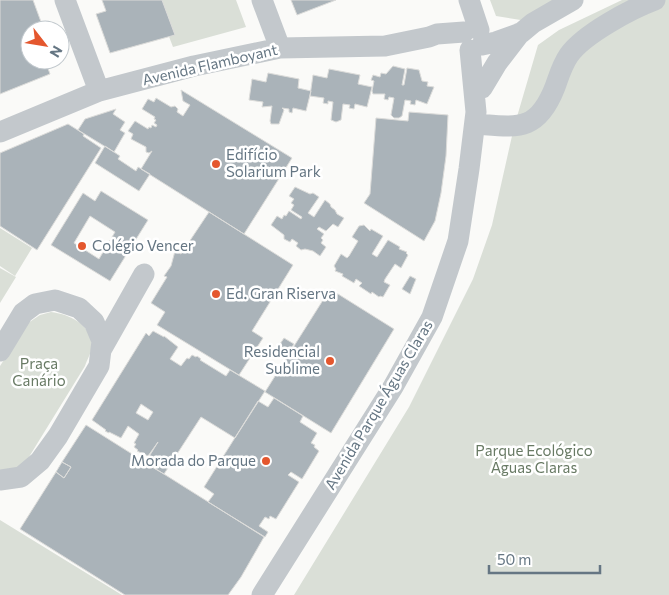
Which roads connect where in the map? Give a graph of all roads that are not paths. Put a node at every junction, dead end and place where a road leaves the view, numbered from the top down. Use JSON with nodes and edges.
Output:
{"nodes":[{"id":1,"x":65,"y":0,"type":"edge"},
{"id":2,"x":262,"y":0,"type":"edge"},
{"id":3,"x":464,"y":0,"type":"edge"},
{"id":4,"x":469,"y":0,"type":"edge"},
{"id":5,"x":573,"y":0,"type":"edge"},
{"id":6,"x":655,"y":0,"type":"edge"},
{"id":7,"x":527,"y":28,"type":"junction"},
{"id":8,"x":473,"y":38,"type":"junction"},
{"id":9,"x":280,"y":48,"type":"junction"},
{"id":10,"x":482,"y":88,"type":"junction"},
{"id":11,"x":99,"y":91,"type":"junction"},
{"id":12,"x":475,"y":118,"type":"junction"},
{"id":13,"x":0,"y":132,"type":"edge"},
{"id":14,"x":144,"y":274,"type":"dead end"},
{"id":15,"x":101,"y":350,"type":"junction"},
{"id":16,"x":0,"y":351,"type":"edge"},
{"id":17,"x":0,"y":480,"type":"edge"},
{"id":18,"x":262,"y":595,"type":"edge"}],
"edges":[{"from":1,"to":11,"type":"street"},
{"from":2,"to":9,"type":"street"},
{"from":3,"to":8,"type":"street","name":"Avenida Parque Águas Claras"},
{"from":4,"to":8,"type":"street","name":"Avenida Parque Águas Claras"},
{"from":5,"to":7,"type":"street","name":"Avenida Flamboyant"},
{"from":6,"to":12,"type":"street"},
{"from":7,"to":8,"type":"street","name":"Avenida Flamboyant"},
{"from":7,"to":10,"type":"street"},
{"from":8,"to":9,"type":"street","name":"Avenida Flamboyant"},
{"from":8,"to":10,"type":"street","name":"Avenida Parque Águas Claras"},
{"from":8,"to":12,"type":"street","name":"Avenida Parque Águas Claras"},
{"from":9,"to":11,"type":"street","name":"Avenida Flamboyant"},
{"from":10,"to":12,"type":"street","name":"Avenida Parque Águas Claras"},
{"from":11,"to":13,"type":"street","name":"Avenida Flamboyant"},
{"from":12,"to":18,"type":"street","name":"Avenida Parque Águas Claras"},
{"from":14,"to":15,"type":"street"},
{"from":15,"to":16,"type":"street"},
{"from":15,"to":17,"type":"street"}]}
